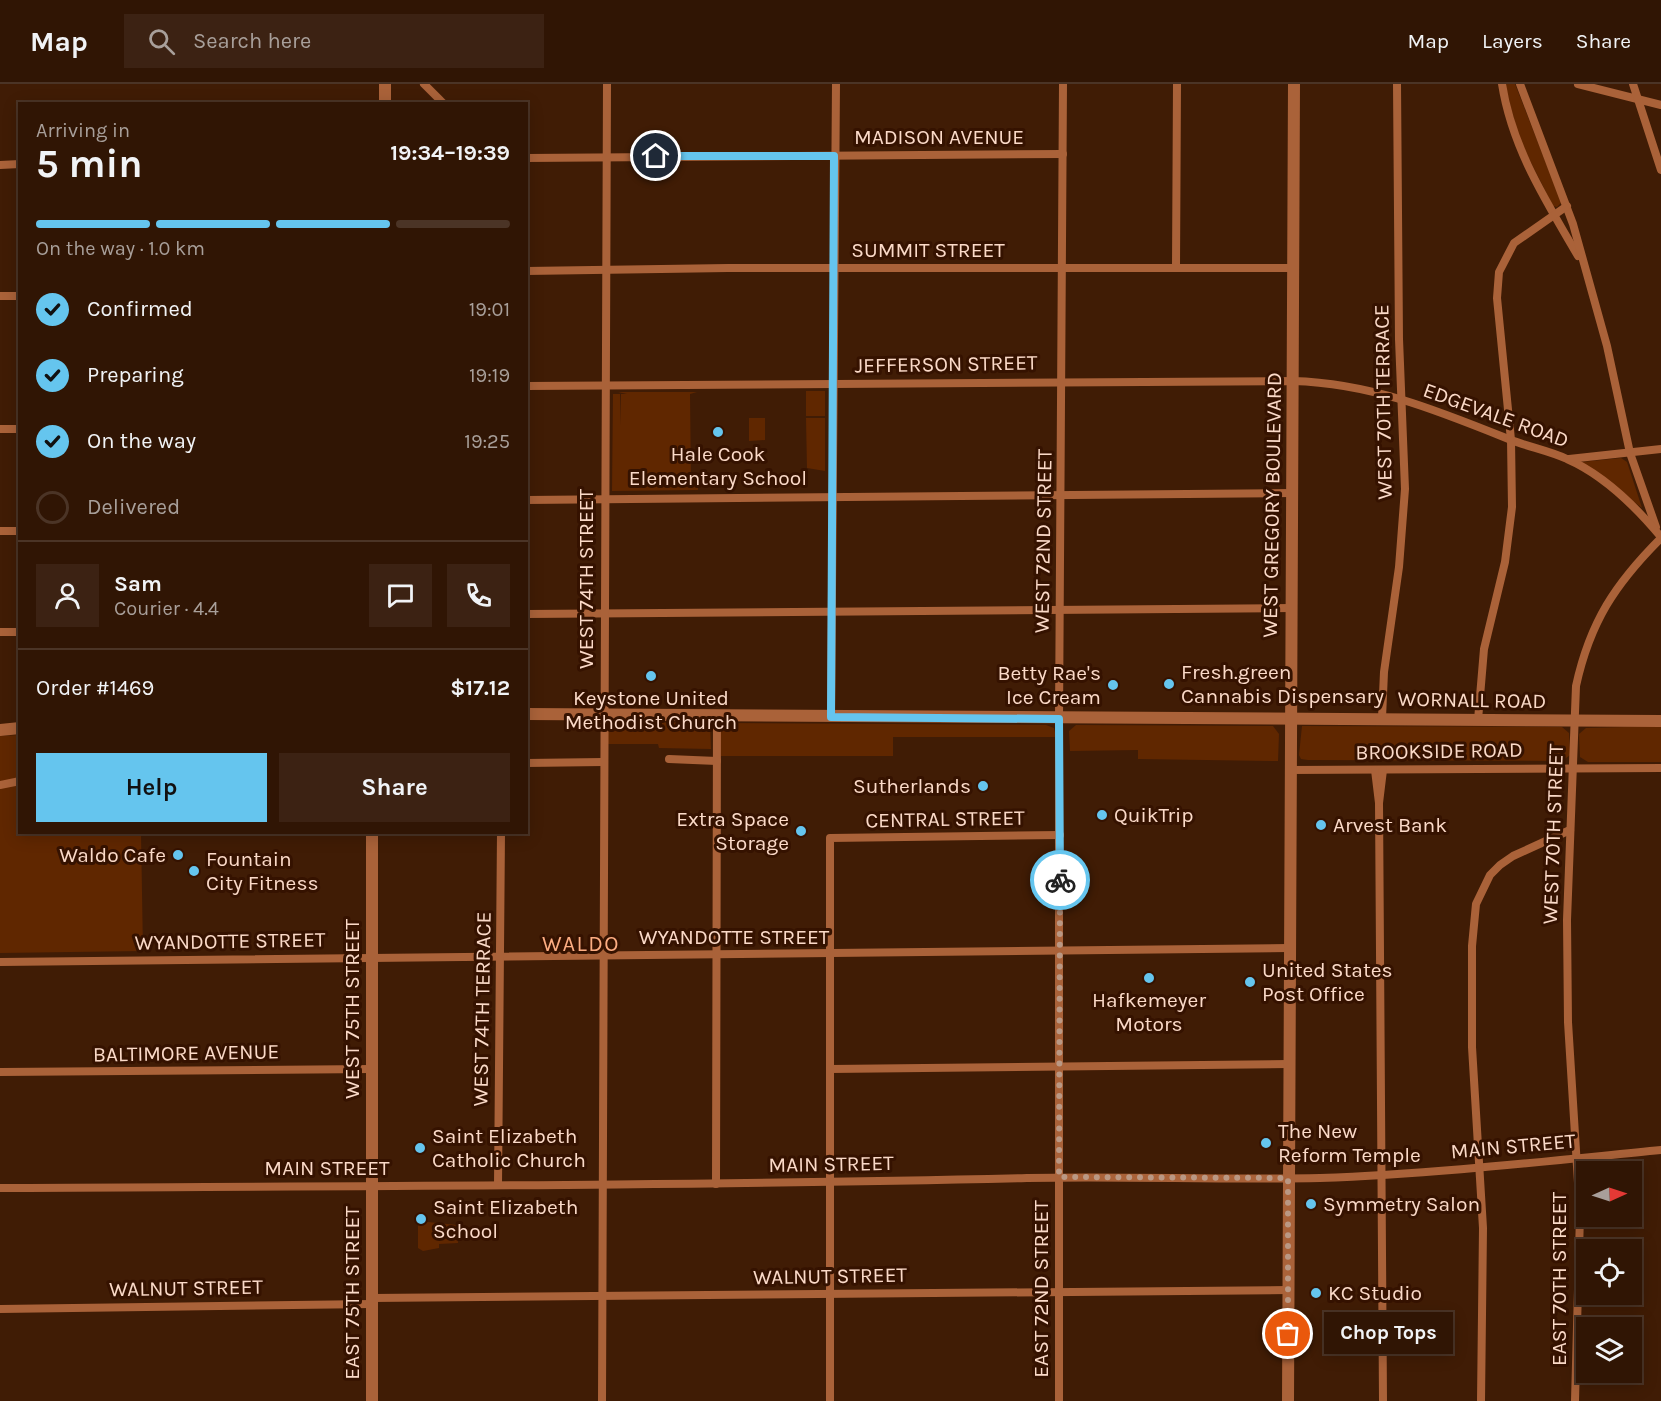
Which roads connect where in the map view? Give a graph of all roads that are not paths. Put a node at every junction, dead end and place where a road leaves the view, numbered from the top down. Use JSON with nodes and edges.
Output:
{"nodes":[{"id":1,"x":385,"y":84,"type":"edge"},
{"id":2,"x":424,"y":84,"type":"edge"},
{"id":3,"x":607,"y":84,"type":"edge"},
{"id":4,"x":836,"y":84,"type":"edge"},
{"id":5,"x":1063,"y":84,"type":"edge"},
{"id":6,"x":1177,"y":84,"type":"edge"},
{"id":7,"x":1294,"y":84,"type":"edge"},
{"id":8,"x":1398,"y":84,"type":"edge"},
{"id":9,"x":1502,"y":84,"type":"edge"},
{"id":10,"x":1520,"y":84,"type":"edge"},
{"id":11,"x":1578,"y":84,"type":"edge"},
{"id":12,"x":1633,"y":84,"type":"edge"},
{"id":13,"x":1638,"y":100,"type":"junction"},
{"id":14,"x":385,"y":102,"type":"edge"},
{"id":15,"x":442,"y":102,"type":"edge"},
{"id":16,"x":1661,"y":105,"type":"edge"},
{"id":17,"x":1063,"y":154,"type":"junction"},
{"id":18,"x":834,"y":156,"type":"junction"},
{"id":19,"x":528,"y":158,"type":"edge"},
{"id":20,"x":607,"y":158,"type":"junction"},
{"id":21,"x":0,"y":165,"type":"edge"},
{"id":22,"x":18,"y":165,"type":"edge"},
{"id":23,"x":1661,"y":170,"type":"edge"},
{"id":24,"x":1567,"y":206,"type":"junction"},
{"id":25,"x":1555,"y":217,"type":"junction"},
{"id":26,"x":1583,"y":264,"type":"junction"},
{"id":27,"x":1062,"y":267,"type":"junction"},
{"id":28,"x":1176,"y":267,"type":"junction"},
{"id":29,"x":1293,"y":268,"type":"junction"},
{"id":30,"x":833,"y":269,"type":"junction"},
{"id":31,"x":528,"y":271,"type":"edge"},
{"id":32,"x":606,"y":271,"type":"junction"},
{"id":33,"x":0,"y":296,"type":"edge"},
{"id":34,"x":18,"y":296,"type":"edge"},
{"id":35,"x":1062,"y":381,"type":"junction"},
{"id":36,"x":1293,"y":381,"type":"junction"},
{"id":37,"x":832,"y":384,"type":"junction"},
{"id":38,"x":528,"y":386,"type":"edge"},
{"id":39,"x":605,"y":386,"type":"junction"},
{"id":40,"x":1402,"y":400,"type":"junction"},
{"id":41,"x":0,"y":429,"type":"edge"},
{"id":42,"x":18,"y":429,"type":"edge"},
{"id":43,"x":1511,"y":440,"type":"junction"},
{"id":44,"x":1661,"y":449,"type":"edge"},
{"id":45,"x":1630,"y":453,"type":"junction"},
{"id":46,"x":1568,"y":459,"type":"junction"},
{"id":47,"x":1292,"y":494,"type":"junction"},
{"id":48,"x":1062,"y":496,"type":"junction"},
{"id":49,"x":833,"y":497,"type":"junction"},
{"id":50,"x":605,"y":498,"type":"junction"},
{"id":51,"x":528,"y":500,"type":"edge"},
{"id":52,"x":0,"y":531,"type":"edge"},
{"id":53,"x":18,"y":531,"type":"edge"},
{"id":54,"x":1661,"y":537,"type":"edge"},
{"id":55,"x":1291,"y":608,"type":"junction"},
{"id":56,"x":1061,"y":611,"type":"junction"},
{"id":57,"x":604,"y":613,"type":"junction"},
{"id":58,"x":831,"y":613,"type":"junction"},
{"id":59,"x":528,"y":614,"type":"edge"},
{"id":60,"x":0,"y":632,"type":"edge"},
{"id":61,"x":18,"y":632,"type":"edge"},
{"id":62,"x":528,"y":714,"type":"edge"},
{"id":63,"x":603,"y":714,"type":"junction"},
{"id":64,"x":717,"y":716,"type":"junction"},
{"id":65,"x":831,"y":717,"type":"junction"},
{"id":66,"x":1382,"y":718,"type":"junction"},
{"id":67,"x":1059,"y":719,"type":"junction"},
{"id":68,"x":1290,"y":719,"type":"junction"},
{"id":69,"x":1478,"y":720,"type":"junction"},
{"id":70,"x":1575,"y":720,"type":"junction"},
{"id":71,"x":1661,"y":721,"type":"edge"},
{"id":72,"x":18,"y":728,"type":"edge"},
{"id":73,"x":0,"y":730,"type":"edge"},
{"id":74,"x":669,"y":759,"type":"dead end"},
{"id":75,"x":717,"y":761,"type":"junction"},
{"id":76,"x":528,"y":762,"type":"edge"},
{"id":77,"x":603,"y":762,"type":"junction"},
{"id":78,"x":1574,"y":767,"type":"junction"},
{"id":79,"x":1661,"y":768,"type":"edge"},
{"id":80,"x":1289,"y":770,"type":"junction"},
{"id":81,"x":1379,"y":770,"type":"junction"},
{"id":82,"x":18,"y":781,"type":"edge"},
{"id":83,"x":0,"y":785,"type":"edge"},
{"id":84,"x":1570,"y":831,"type":"junction"},
{"id":85,"x":372,"y":834,"type":"edge"},
{"id":86,"x":501,"y":834,"type":"edge"},
{"id":87,"x":1060,"y":835,"type":"junction"},
{"id":88,"x":1288,"y":948,"type":"junction"},
{"id":89,"x":1060,"y":951,"type":"junction"},
{"id":90,"x":717,"y":955,"type":"junction"},
{"id":91,"x":830,"y":955,"type":"junction"},
{"id":92,"x":501,"y":956,"type":"junction"},
{"id":93,"x":603,"y":956,"type":"junction"},
{"id":94,"x":372,"y":957,"type":"junction"},
{"id":95,"x":0,"y":962,"type":"edge"},
{"id":96,"x":1288,"y":1064,"type":"junction"},
{"id":97,"x":1060,"y":1066,"type":"junction"},
{"id":98,"x":372,"y":1069,"type":"junction"},
{"id":99,"x":830,"y":1070,"type":"junction"},
{"id":100,"x":0,"y":1072,"type":"edge"},
{"id":101,"x":1661,"y":1150,"type":"edge"},
{"id":102,"x":1576,"y":1158,"type":"junction"},
{"id":103,"x":1481,"y":1167,"type":"junction"},
{"id":104,"x":1382,"y":1174,"type":"junction"},
{"id":105,"x":1059,"y":1177,"type":"junction"},
{"id":106,"x":1288,"y":1178,"type":"junction"},
{"id":107,"x":602,"y":1182,"type":"junction"},
{"id":108,"x":830,"y":1182,"type":"junction"},
{"id":109,"x":716,"y":1184,"type":"junction"},
{"id":110,"x":498,"y":1185,"type":"junction"},
{"id":111,"x":372,"y":1186,"type":"junction"},
{"id":112,"x":0,"y":1188,"type":"edge"},
{"id":113,"x":1288,"y":1290,"type":"junction"},
{"id":114,"x":1059,"y":1292,"type":"junction"},
{"id":115,"x":830,"y":1294,"type":"junction"},
{"id":116,"x":603,"y":1296,"type":"junction"},
{"id":117,"x":372,"y":1301,"type":"junction"},
{"id":118,"x":0,"y":1309,"type":"edge"},
{"id":119,"x":372,"y":1401,"type":"edge"},
{"id":120,"x":602,"y":1401,"type":"edge"},
{"id":121,"x":830,"y":1401,"type":"edge"},
{"id":122,"x":1059,"y":1401,"type":"edge"},
{"id":123,"x":1288,"y":1401,"type":"edge"},
{"id":124,"x":1383,"y":1401,"type":"edge"},
{"id":125,"x":1481,"y":1401,"type":"edge"},
{"id":126,"x":1575,"y":1401,"type":"edge"}],
"edges":[{"from":1,"to":14,"type":"main road"},
{"from":2,"to":15,"type":"street"},
{"from":3,"to":20,"type":"street","name":"WEST 74TH STREET"},
{"from":4,"to":18,"type":"street"},
{"from":5,"to":17,"type":"street","name":"WEST 72ND STREET"},
{"from":6,"to":28,"type":"street"},
{"from":7,"to":29,"type":"main road","name":"WEST GREGORY BOULEVARD"},
{"from":8,"to":40,"type":"street","name":"WEST 70TH TERRACE"},
{"from":9,"to":25,"type":"street"},
{"from":10,"to":24,"type":"street"},
{"from":11,"to":13,"type":"street"},
{"from":12,"to":13,"type":"street"},
{"from":13,"to":16,"type":"street"},
{"from":13,"to":23,"type":"street"},
{"from":17,"to":18,"type":"street","name":"MADISON AVENUE"},
{"from":17,"to":27,"type":"street","name":"WEST 72ND STREET"},
{"from":18,"to":20,"type":"street","name":"MADISON AVENUE"},
{"from":18,"to":30,"type":"street"},
{"from":19,"to":20,"type":"street","name":"MADISON AVENUE"},
{"from":20,"to":32,"type":"street","name":"WEST 74TH STREET"},
{"from":21,"to":22,"type":"street"},
{"from":24,"to":25,"type":"street"},
{"from":24,"to":26,"type":"street"},
{"from":25,"to":26,"type":"street"},
{"from":25,"to":43,"type":"street"},
{"from":26,"to":45,"type":"street"},
{"from":27,"to":28,"type":"street","name":"SUMMIT STREET"},
{"from":27,"to":30,"type":"street","name":"SUMMIT STREET"},
{"from":27,"to":35,"type":"street","name":"WEST 72ND STREET"},
{"from":28,"to":29,"type":"street","name":"SUMMIT STREET"},
{"from":29,"to":36,"type":"main road","name":"WEST GREGORY BOULEVARD"},
{"from":30,"to":32,"type":"street","name":"SUMMIT STREET"},
{"from":30,"to":37,"type":"street"},
{"from":31,"to":32,"type":"street","name":"SUMMIT STREET"},
{"from":32,"to":39,"type":"street","name":"WEST 74TH STREET"},
{"from":33,"to":34,"type":"street"},
{"from":35,"to":36,"type":"street","name":"JEFFERSON STREET"},
{"from":35,"to":37,"type":"street","name":"JEFFERSON STREET"},
{"from":35,"to":48,"type":"street","name":"WEST 72ND STREET"},
{"from":36,"to":40,"type":"street","name":"EDGEVALE ROAD"},
{"from":36,"to":47,"type":"main road","name":"WEST GREGORY BOULEVARD"},
{"from":37,"to":39,"type":"street","name":"JEFFERSON STREET"},
{"from":37,"to":49,"type":"street"},
{"from":38,"to":39,"type":"street","name":"JEFFERSON STREET"},
{"from":39,"to":50,"type":"street","name":"WEST 74TH STREET"},
{"from":40,"to":43,"type":"street","name":"EDGEVALE ROAD"},
{"from":40,"to":66,"type":"street","name":"WEST 70TH TERRACE"},
{"from":41,"to":42,"type":"street"},
{"from":43,"to":46,"type":"street","name":"EDGEVALE ROAD"},
{"from":43,"to":69,"type":"street"},
{"from":44,"to":45,"type":"street"},
{"from":45,"to":46,"type":"street"},
{"from":45,"to":54,"type":"street"},
{"from":46,"to":54,"type":"street","name":"EDGEVALE ROAD"},
{"from":47,"to":48,"type":"street"},
{"from":47,"to":55,"type":"main road","name":"WEST GREGORY BOULEVARD"},
{"from":48,"to":49,"type":"street"},
{"from":48,"to":56,"type":"street","name":"WEST 72ND STREET"},
{"from":49,"to":50,"type":"street"},
{"from":49,"to":58,"type":"street"},
{"from":50,"to":51,"type":"street"},
{"from":50,"to":57,"type":"street","name":"WEST 74TH STREET"},
{"from":52,"to":53,"type":"street"},
{"from":54,"to":70,"type":"street","name":"WEST 70TH STREET"},
{"from":55,"to":56,"type":"street"},
{"from":55,"to":68,"type":"main road","name":"WEST GREGORY BOULEVARD"},
{"from":56,"to":58,"type":"street"},
{"from":56,"to":67,"type":"street","name":"WEST 72ND STREET"},
{"from":57,"to":58,"type":"street"},
{"from":57,"to":59,"type":"street"},
{"from":57,"to":63,"type":"street","name":"WEST 74TH STREET"},
{"from":58,"to":65,"type":"street"},
{"from":60,"to":61,"type":"street"},
{"from":62,"to":63,"type":"main road","name":"WORNALL ROAD"},
{"from":63,"to":64,"type":"main road","name":"WORNALL ROAD"},
{"from":63,"to":77,"type":"street","name":"WEST 74TH STREET"},
{"from":64,"to":65,"type":"main road","name":"WORNALL ROAD"},
{"from":64,"to":75,"type":"street"},
{"from":65,"to":67,"type":"main road","name":"WORNALL ROAD"},
{"from":66,"to":68,"type":"main road","name":"WORNALL ROAD"},
{"from":66,"to":69,"type":"main road","name":"WORNALL ROAD"},
{"from":67,"to":68,"type":"main road","name":"WORNALL ROAD"},
{"from":67,"to":87,"type":"street","name":"WEST 72ND STREET"},
{"from":68,"to":80,"type":"main road","name":"WEST GREGORY BOULEVARD"},
{"from":69,"to":70,"type":"main road","name":"WORNALL ROAD"},
{"from":70,"to":71,"type":"main road","name":"WORNALL ROAD"},
{"from":70,"to":78,"type":"street","name":"WEST 70TH STREET"},
{"from":72,"to":73,"type":"main road"},
{"from":74,"to":75,"type":"street"},
{"from":75,"to":90,"type":"street"},
{"from":76,"to":77,"type":"street"},
{"from":77,"to":93,"type":"street","name":"WEST 74TH STREET"},
{"from":78,"to":79,"type":"street","name":"BROOKSIDE ROAD"},
{"from":78,"to":81,"type":"street","name":"BROOKSIDE ROAD"},
{"from":78,"to":84,"type":"street","name":"WEST 70TH STREET"},
{"from":80,"to":81,"type":"street","name":"BROOKSIDE ROAD"},
{"from":80,"to":88,"type":"main road","name":"WEST GREGORY BOULEVARD"},
{"from":81,"to":104,"type":"street"},
{"from":82,"to":83,"type":"street"},
{"from":84,"to":102,"type":"street","name":"WEST 70TH STREET"},
{"from":84,"to":103,"type":"street"},
{"from":85,"to":94,"type":"main road","name":"WEST 75TH STREET"},
{"from":86,"to":92,"type":"street","name":"WEST 74TH TERRACE"},
{"from":87,"to":89,"type":"street","name":"WEST 72ND STREET"},
{"from":87,"to":91,"type":"street","name":"CENTRAL STREET"},
{"from":88,"to":89,"type":"street","name":"WYANDOTTE STREET"},
{"from":88,"to":96,"type":"main road","name":"WEST GREGORY BOULEVARD"},
{"from":89,"to":91,"type":"street","name":"WYANDOTTE STREET"},
{"from":89,"to":97,"type":"street","name":"WEST 72ND STREET"},
{"from":90,"to":91,"type":"street","name":"WYANDOTTE STREET"},
{"from":90,"to":93,"type":"street","name":"WYANDOTTE STREET"},
{"from":90,"to":109,"type":"street"},
{"from":91,"to":99,"type":"street"},
{"from":92,"to":93,"type":"street","name":"WYANDOTTE STREET"},
{"from":92,"to":94,"type":"street","name":"WYANDOTTE STREET"},
{"from":92,"to":110,"type":"street","name":"WEST 74TH TERRACE"},
{"from":93,"to":107,"type":"street","name":"WEST 74TH STREET"},
{"from":94,"to":95,"type":"street","name":"WYANDOTTE STREET"},
{"from":94,"to":98,"type":"main road","name":"WEST 75TH STREET"},
{"from":96,"to":97,"type":"street"},
{"from":96,"to":106,"type":"main road","name":"WEST GREGORY BOULEVARD"},
{"from":97,"to":99,"type":"street"},
{"from":97,"to":105,"type":"street","name":"WEST 72ND STREET"},
{"from":98,"to":100,"type":"street","name":"BALTIMORE AVENUE"},
{"from":98,"to":111,"type":"main road","name":"WEST 75TH STREET"},
{"from":99,"to":108,"type":"street"},
{"from":101,"to":102,"type":"street","name":"MAIN STREET"},
{"from":102,"to":103,"type":"street","name":"MAIN STREET"},
{"from":102,"to":126,"type":"street","name":"EAST 70TH STREET"},
{"from":103,"to":104,"type":"street","name":"MAIN STREET"},
{"from":103,"to":125,"type":"street"},
{"from":104,"to":106,"type":"street","name":"MAIN STREET"},
{"from":104,"to":124,"type":"street"},
{"from":105,"to":106,"type":"street","name":"MAIN STREET"},
{"from":105,"to":108,"type":"street","name":"MAIN STREET"},
{"from":105,"to":114,"type":"street","name":"EAST 72ND STREET"},
{"from":106,"to":113,"type":"main road","name":"WEST GREGORY BOULEVARD"},
{"from":107,"to":109,"type":"street","name":"MAIN STREET"},
{"from":107,"to":110,"type":"street","name":"MAIN STREET"},
{"from":107,"to":116,"type":"street","name":"WEST 74TH STREET"},
{"from":108,"to":109,"type":"street","name":"MAIN STREET"},
{"from":108,"to":115,"type":"street"},
{"from":110,"to":111,"type":"street","name":"MAIN STREET"},
{"from":111,"to":112,"type":"street","name":"MAIN STREET"},
{"from":111,"to":117,"type":"main road","name":"EAST 75TH STREET"},
{"from":113,"to":114,"type":"street","name":"WALNUT STREET"},
{"from":113,"to":123,"type":"main road","name":"WEST GREGORY BOULEVARD"},
{"from":114,"to":115,"type":"street","name":"WALNUT STREET"},
{"from":114,"to":122,"type":"street","name":"EAST 72ND STREET"},
{"from":115,"to":116,"type":"street","name":"WALNUT STREET"},
{"from":115,"to":121,"type":"street"},
{"from":116,"to":117,"type":"street","name":"WALNUT STREET"},
{"from":116,"to":120,"type":"street","name":"WEST 74TH STREET"},
{"from":117,"to":118,"type":"street","name":"WALNUT STREET"},
{"from":117,"to":119,"type":"main road","name":"EAST 75TH STREET"}]}
